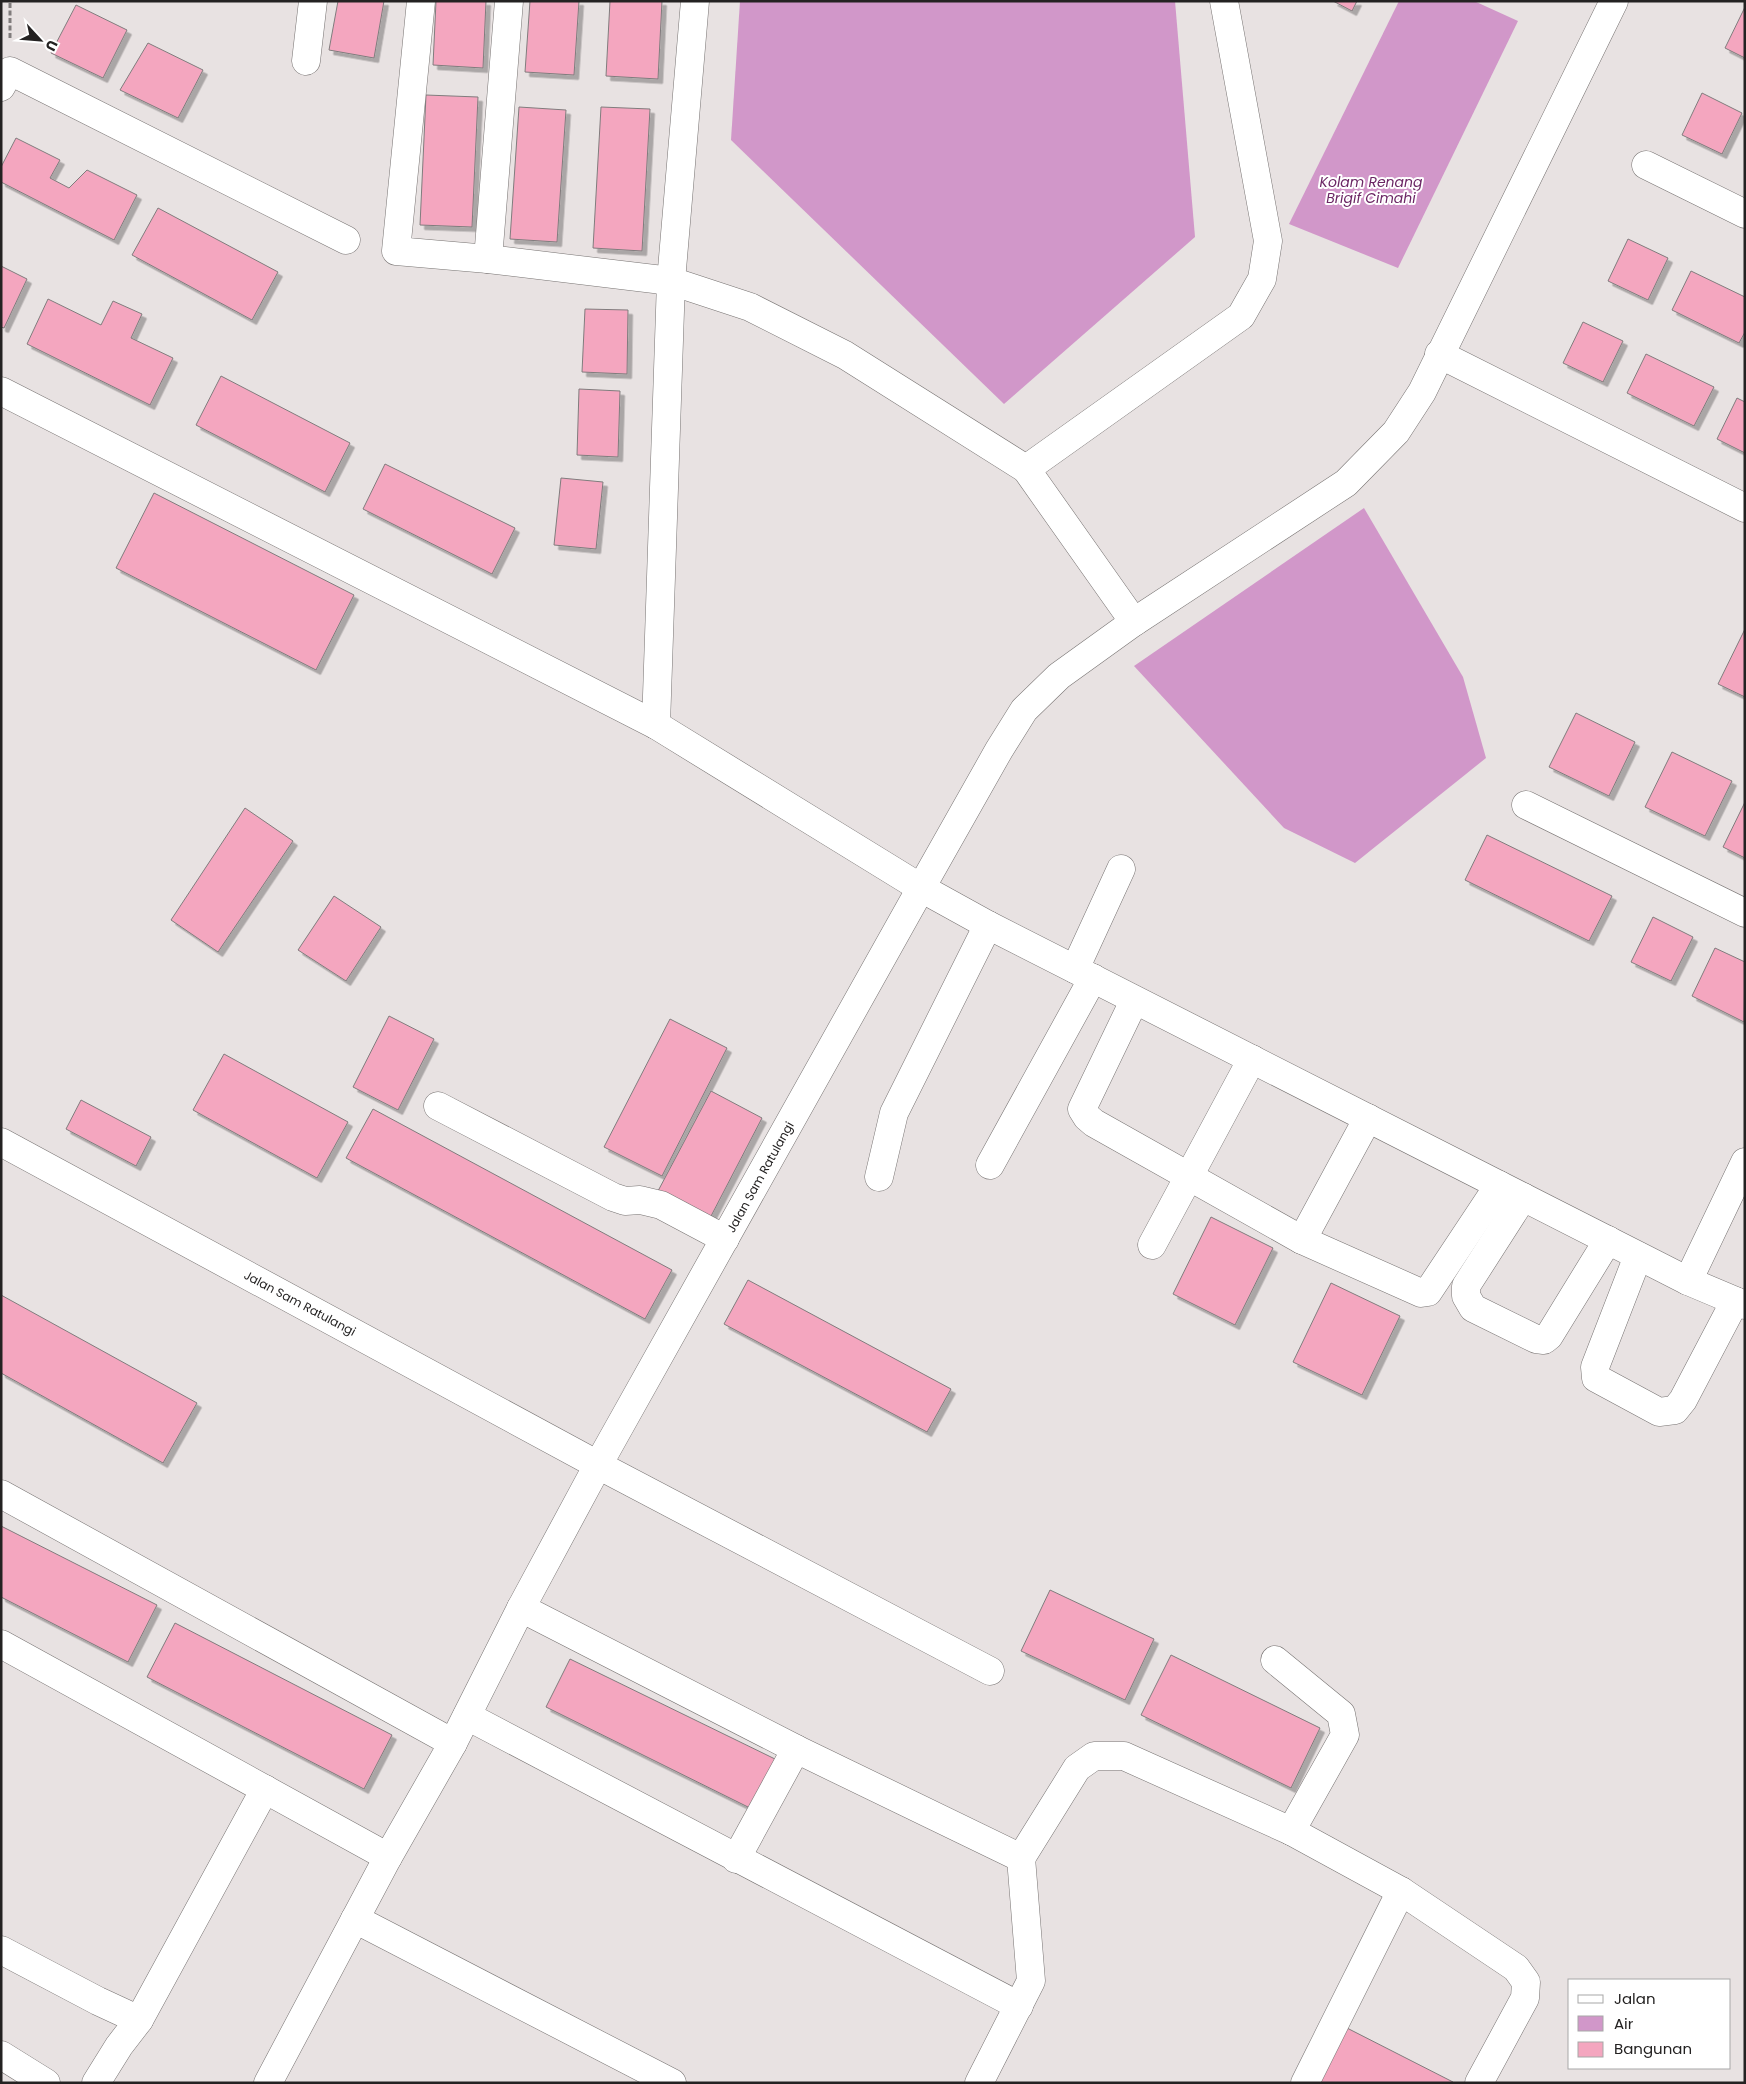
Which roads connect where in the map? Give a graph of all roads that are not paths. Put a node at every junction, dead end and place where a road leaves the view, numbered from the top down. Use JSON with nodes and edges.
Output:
{"nodes":[{"id":1,"x":312,"y":1,"type":"edge"},
{"id":2,"x":421,"y":1,"type":"edge"},
{"id":3,"x":509,"y":1,"type":"edge"},
{"id":4,"x":695,"y":1,"type":"edge"},
{"id":5,"x":1224,"y":1,"type":"edge"},
{"id":6,"x":1614,"y":1,"type":"edge"},
{"id":7,"x":306,"y":61,"type":"dead end"},
{"id":8,"x":4,"y":75,"type":"edge"},
{"id":9,"x":1646,"y":165,"type":"dead end"},
{"id":10,"x":1745,"y":214,"type":"edge"},
{"id":11,"x":346,"y":240,"type":"dead end"},
{"id":12,"x":488,"y":259,"type":"junction"},
{"id":13,"x":671,"y":281,"type":"junction"},
{"id":14,"x":1439,"y":354,"type":"junction"},
{"id":15,"x":1,"y":391,"type":"edge"},
{"id":16,"x":1026,"y":469,"type":"junction"},
{"id":17,"x":1745,"y":508,"type":"edge"},
{"id":18,"x":1134,"y":622,"type":"junction"},
{"id":19,"x":656,"y":725,"type":"junction"},
{"id":20,"x":1526,"y":805,"type":"dead end"},
{"id":21,"x":1121,"y":869,"type":"dead end"},
{"id":22,"x":921,"y":888,"type":"junction"},
{"id":23,"x":1745,"y":913,"type":"edge"},
{"id":24,"x":988,"y":925,"type":"junction"},
{"id":25,"x":1084,"y":973,"type":"junction"},
{"id":26,"x":1134,"y":1001,"type":"junction"},
{"id":27,"x":1252,"y":1059,"type":"junction"},
{"id":28,"x":438,"y":1106,"type":"dead end"},
{"id":29,"x":1368,"y":1118,"type":"junction"},
{"id":30,"x":1,"y":1142,"type":"edge"},
{"id":31,"x":1745,"y":1162,"type":"edge"},
{"id":32,"x":990,"y":1165,"type":"dead end"},
{"id":33,"x":1189,"y":1175,"type":"junction"},
{"id":34,"x":879,"y":1177,"type":"dead end"},
{"id":35,"x":1511,"y":1191,"type":"junction"},
{"id":36,"x":725,"y":1238,"type":"junction"},
{"id":37,"x":1302,"y":1240,"type":"junction"},
{"id":38,"x":1608,"y":1240,"type":"junction"},
{"id":39,"x":1152,"y":1245,"type":"dead end"},
{"id":40,"x":1638,"y":1256,"type":"junction"},
{"id":41,"x":1688,"y":1281,"type":"junction"},
{"id":42,"x":1740,"y":1303,"type":"edge"},
{"id":43,"x":595,"y":1472,"type":"junction"},
{"id":44,"x":1,"y":1494,"type":"edge"},
{"id":45,"x":522,"y":1608,"type":"junction"},
{"id":46,"x":1,"y":1644,"type":"edge"},
{"id":47,"x":1275,"y":1660,"type":"dead end"},
{"id":48,"x":990,"y":1671,"type":"dead end"},
{"id":49,"x":467,"y":1716,"type":"junction"},
{"id":50,"x":453,"y":1743,"type":"junction"},
{"id":51,"x":796,"y":1749,"type":"junction"},
{"id":52,"x":264,"y":1789,"type":"junction"},
{"id":53,"x":1291,"y":1831,"type":"junction"},
{"id":54,"x":388,"y":1857,"type":"junction"},
{"id":55,"x":1021,"y":1858,"type":"junction"},
{"id":56,"x":736,"y":1859,"type":"junction"},
{"id":57,"x":1401,"y":1891,"type":"junction"},
{"id":58,"x":355,"y":1919,"type":"junction"},
{"id":59,"x":1,"y":1950,"type":"edge"},
{"id":60,"x":1019,"y":2006,"type":"junction"},
{"id":61,"x":139,"y":2020,"type":"junction"},
{"id":62,"x":1,"y":2055,"type":"edge"},
{"id":63,"x":46,"y":2083,"type":"edge"},
{"id":64,"x":96,"y":2083,"type":"edge"},
{"id":65,"x":268,"y":2083,"type":"edge"},
{"id":66,"x":672,"y":2083,"type":"edge"},
{"id":67,"x":979,"y":2083,"type":"edge"},
{"id":68,"x":1305,"y":2083,"type":"edge"},
{"id":69,"x":1478,"y":2083,"type":"edge"}],
"edges":[{"from":1,"to":7,"type":"street"},
{"from":2,"to":12,"type":"street"},
{"from":3,"to":12,"type":"street"},
{"from":4,"to":13,"type":"street"},
{"from":5,"to":16,"type":"street"},
{"from":6,"to":14,"type":"street","name":"Jalan Sam Ratulangi"},
{"from":8,"to":11,"type":"street"},
{"from":9,"to":10,"type":"street"},
{"from":12,"to":13,"type":"street"},
{"from":13,"to":16,"type":"street"},
{"from":13,"to":19,"type":"street"},
{"from":14,"to":17,"type":"street"},
{"from":14,"to":18,"type":"street","name":"Jalan Sam Ratulangi"},
{"from":15,"to":19,"type":"street"},
{"from":16,"to":18,"type":"street"},
{"from":18,"to":22,"type":"street","name":"Jalan Sam Ratulangi"},
{"from":19,"to":22,"type":"street"},
{"from":20,"to":23,"type":"street"},
{"from":21,"to":25,"type":"street"},
{"from":22,"to":24,"type":"street"},
{"from":22,"to":36,"type":"street","name":"Jalan Sam Ratulangi"},
{"from":24,"to":25,"type":"street"},
{"from":24,"to":34,"type":"street"},
{"from":25,"to":26,"type":"street"},
{"from":25,"to":32,"type":"street"},
{"from":26,"to":27,"type":"street"},
{"from":26,"to":33,"type":"street"},
{"from":27,"to":29,"type":"street"},
{"from":27,"to":33,"type":"street"},
{"from":28,"to":36,"type":"street"},
{"from":29,"to":35,"type":"street"},
{"from":29,"to":37,"type":"street"},
{"from":30,"to":43,"type":"street","name":"Jalan Sam Ratulangi"},
{"from":31,"to":41,"type":"street"},
{"from":33,"to":37,"type":"street"},
{"from":33,"to":39,"type":"street"},
{"from":35,"to":37,"type":"street"},
{"from":35,"to":38,"type":"street"},
{"from":35,"to":38,"type":"street"},
{"from":36,"to":43,"type":"street","name":"Jalan Sam Ratulangi"},
{"from":38,"to":40,"type":"street"},
{"from":40,"to":41,"type":"street"},
{"from":40,"to":42,"type":"street"},
{"from":41,"to":42,"type":"street"},
{"from":43,"to":45,"type":"street"},
{"from":43,"to":48,"type":"street"},
{"from":44,"to":50,"type":"street"},
{"from":45,"to":49,"type":"street"},
{"from":45,"to":51,"type":"street"},
{"from":46,"to":52,"type":"street"},
{"from":47,"to":53,"type":"street"},
{"from":49,"to":50,"type":"street"},
{"from":49,"to":56,"type":"street"},
{"from":50,"to":54,"type":"street"},
{"from":51,"to":55,"type":"street"},
{"from":51,"to":56,"type":"street"},
{"from":52,"to":54,"type":"street"},
{"from":52,"to":61,"type":"street"},
{"from":53,"to":55,"type":"street"},
{"from":53,"to":57,"type":"street"},
{"from":54,"to":58,"type":"street"},
{"from":55,"to":60,"type":"street"},
{"from":56,"to":60,"type":"street"},
{"from":57,"to":68,"type":"street"},
{"from":57,"to":69,"type":"street"},
{"from":58,"to":65,"type":"street"},
{"from":58,"to":66,"type":"street"},
{"from":59,"to":61,"type":"street"},
{"from":60,"to":67,"type":"street"},
{"from":61,"to":64,"type":"street"},
{"from":62,"to":63,"type":"street"}]}
